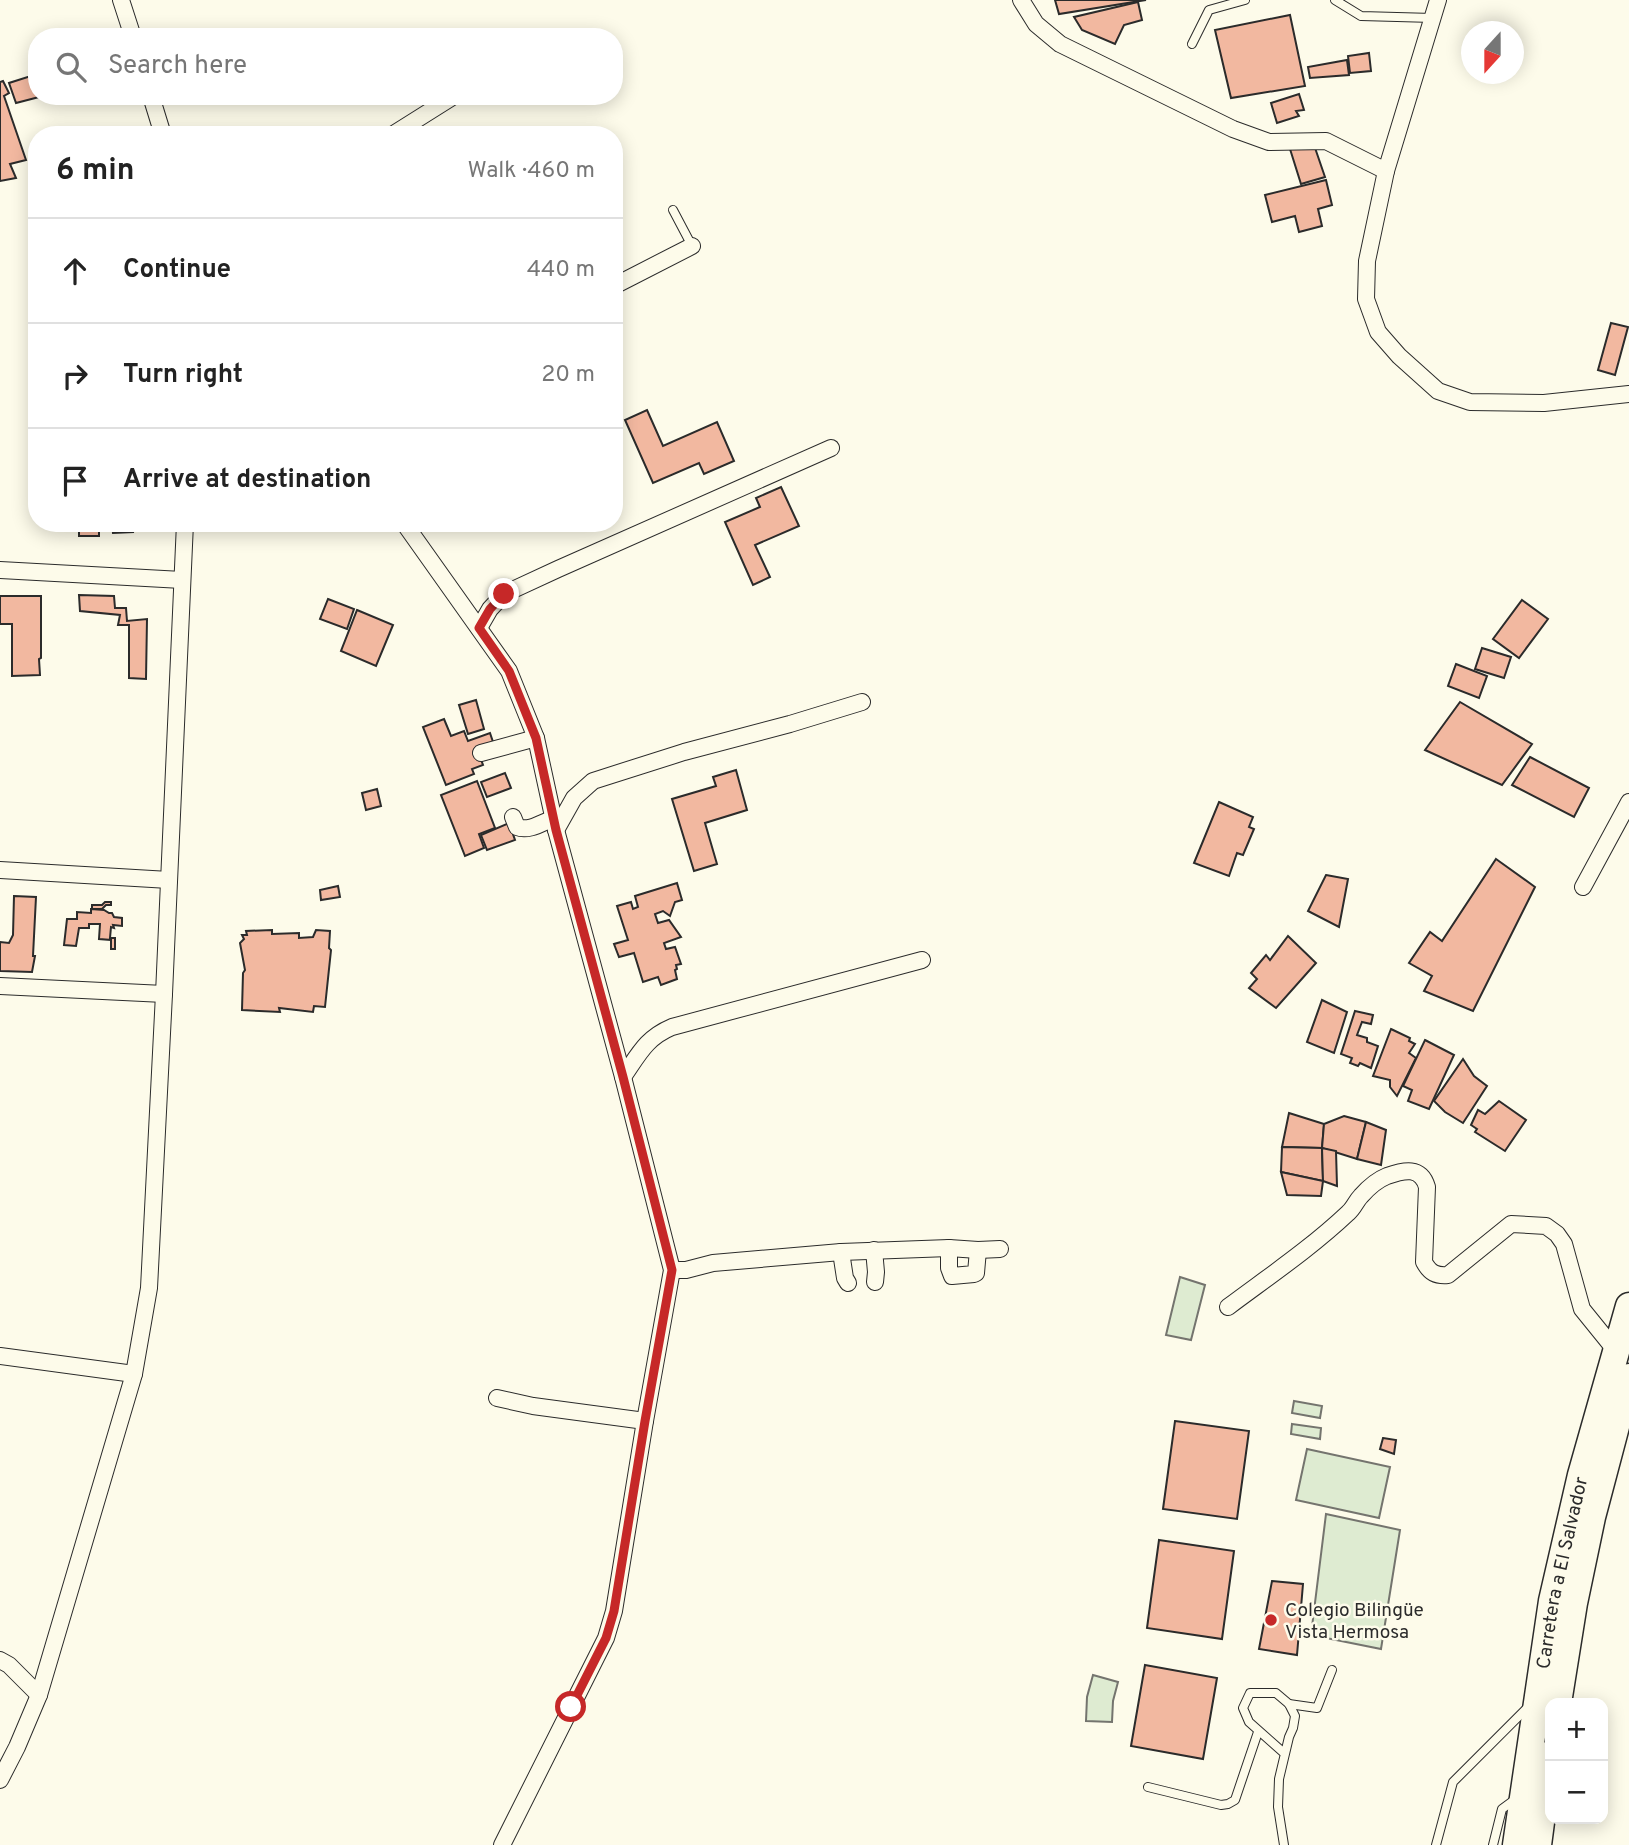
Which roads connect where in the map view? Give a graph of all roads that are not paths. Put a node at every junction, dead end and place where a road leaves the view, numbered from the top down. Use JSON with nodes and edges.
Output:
{"nodes":[{"id":1,"x":121,"y":0,"type":"edge"},
{"id":2,"x":1021,"y":0,"type":"edge"},
{"id":3,"x":1245,"y":0,"type":"edge"},
{"id":4,"x":1335,"y":0,"type":"edge"},
{"id":5,"x":1438,"y":0,"type":"edge"},
{"id":6,"x":1433,"y":18,"type":"junction"},
{"id":7,"x":130,"y":28,"type":"edge"},
{"id":8,"x":1192,"y":44,"type":"dead end"},
{"id":9,"x":154,"y":105,"type":"edge"},
{"id":10,"x":440,"y":105,"type":"edge"},
{"id":11,"x":160,"y":126,"type":"edge"},
{"id":12,"x":406,"y":126,"type":"edge"},
{"id":13,"x":1385,"y":171,"type":"junction"},
{"id":14,"x":673,"y":210,"type":"dead end"},
{"id":15,"x":692,"y":246,"type":"joint"},
{"id":16,"x":623,"y":281,"type":"edge"},
{"id":17,"x":1629,"y":394,"type":"edge"},
{"id":18,"x":831,"y":449,"type":"dead end"},
{"id":19,"x":185,"y":532,"type":"edge"},
{"id":20,"x":410,"y":532,"type":"edge"},
{"id":21,"x":0,"y":570,"type":"edge"},
{"id":22,"x":182,"y":580,"type":"junction"},
{"id":23,"x":479,"y":628,"type":"junction"},
{"id":24,"x":862,"y":702,"type":"dead end"},
{"id":25,"x":536,"y":738,"type":"junction"},
{"id":26,"x":481,"y":753,"type":"dead end"},
{"id":27,"x":1629,"y":802,"type":"edge"},
{"id":28,"x":513,"y":817,"type":"dead end"},
{"id":29,"x":555,"y":824,"type":"junction"},
{"id":30,"x":0,"y":870,"type":"edge"},
{"id":31,"x":169,"y":880,"type":"junction"},
{"id":32,"x":1583,"y":887,"type":"dead end"},
{"id":33,"x":922,"y":960,"type":"dead end"},
{"id":34,"x":0,"y":986,"type":"edge"},
{"id":35,"x":164,"y":994,"type":"junction"},
{"id":36,"x":623,"y":1077,"type":"junction"},
{"id":37,"x":948,"y":1248,"type":"junction"},
{"id":38,"x":1000,"y":1249,"type":"dead end"},
{"id":39,"x":874,"y":1250,"type":"junction"},
{"id":40,"x":978,"y":1250,"type":"junction"},
{"id":41,"x":841,"y":1252,"type":"junction"},
{"id":42,"x":672,"y":1270,"type":"junction"},
{"id":43,"x":875,"y":1282,"type":"dead end"},
{"id":44,"x":848,"y":1283,"type":"dead end"},
{"id":45,"x":1629,"y":1306,"type":"edge"},
{"id":46,"x":1227,"y":1307,"type":"dead end"},
{"id":47,"x":1616,"y":1352,"type":"junction"},
{"id":48,"x":0,"y":1356,"type":"edge"},
{"id":49,"x":134,"y":1374,"type":"junction"},
{"id":50,"x":1629,"y":1377,"type":"edge"},
{"id":51,"x":497,"y":1398,"type":"dead end"},
{"id":52,"x":581,"y":1413,"type":"junction"},
{"id":53,"x":645,"y":1421,"type":"junction"},
{"id":54,"x":580,"y":1430,"type":"dead end"},
{"id":55,"x":0,"y":1660,"type":"edge"},
{"id":56,"x":1332,"y":1670,"type":"dead end"},
{"id":57,"x":39,"y":1695,"type":"junction"},
{"id":58,"x":1548,"y":1698,"type":"edge"},
{"id":59,"x":1549,"y":1698,"type":"edge"},
{"id":60,"x":1545,"y":1703,"type":"edge"},
{"id":61,"x":1289,"y":1704,"type":"junction"},
{"id":62,"x":1545,"y":1711,"type":"edge"},
{"id":63,"x":1258,"y":1732,"type":"junction"},
{"id":64,"x":1284,"y":1753,"type":"junction"},
{"id":65,"x":1549,"y":1761,"type":"edge"},
{"id":66,"x":0,"y":1780,"type":"edge"},
{"id":67,"x":1148,"y":1787,"type":"dead end"},
{"id":68,"x":1523,"y":1795,"type":"junction"},
{"id":69,"x":502,"y":1845,"type":"edge"},
{"id":70,"x":1284,"y":1845,"type":"edge"},
{"id":71,"x":1436,"y":1845,"type":"edge"},
{"id":72,"x":1493,"y":1845,"type":"edge"},
{"id":73,"x":1516,"y":1845,"type":"edge"},
{"id":74,"x":1538,"y":1845,"type":"edge"}],
"edges":[{"from":1,"to":7,"type":"street"},
{"from":2,"to":13,"type":"street"},
{"from":3,"to":8,"type":"lane"},
{"from":4,"to":6,"type":"lane"},
{"from":5,"to":6,"type":"street"},
{"from":6,"to":13,"type":"street"},
{"from":9,"to":11,"type":"street"},
{"from":10,"to":12,"type":"street"},
{"from":13,"to":17,"type":"street"},
{"from":14,"to":15,"type":"lane"},
{"from":15,"to":16,"type":"street"},
{"from":18,"to":23,"type":"street"},
{"from":19,"to":22,"type":"street"},
{"from":20,"to":23,"type":"street"},
{"from":21,"to":22,"type":"street"},
{"from":22,"to":31,"type":"street"},
{"from":23,"to":25,"type":"street"},
{"from":24,"to":29,"type":"street"},
{"from":25,"to":26,"type":"street"},
{"from":25,"to":29,"type":"street"},
{"from":27,"to":32,"type":"street"},
{"from":28,"to":29,"type":"street"},
{"from":29,"to":36,"type":"street"},
{"from":30,"to":31,"type":"street"},
{"from":31,"to":35,"type":"street"},
{"from":33,"to":36,"type":"street"},
{"from":34,"to":35,"type":"street"},
{"from":35,"to":49,"type":"street"},
{"from":36,"to":42,"type":"street"},
{"from":37,"to":39,"type":"street"},
{"from":37,"to":40,"type":"street"},
{"from":37,"to":40,"type":"street"},
{"from":38,"to":40,"type":"street"},
{"from":39,"to":41,"type":"street"},
{"from":39,"to":43,"type":"street"},
{"from":41,"to":42,"type":"street"},
{"from":41,"to":44,"type":"street"},
{"from":42,"to":53,"type":"street"},
{"from":45,"to":47,"type":"highway","name":"Carretera a El Salvador"},
{"from":46,"to":47,"type":"street"},
{"from":47,"to":58,"type":"highway","name":"Carretera a El Salvador"},
{"from":48,"to":49,"type":"street"},
{"from":49,"to":57,"type":"street"},
{"from":50,"to":59,"type":"highway","name":"Carretera a El Salvador"},
{"from":51,"to":52,"type":"street"},
{"from":52,"to":53,"type":"street"},
{"from":52,"to":54,"type":"street"},
{"from":53,"to":69,"type":"street"},
{"from":55,"to":57,"type":"street"},
{"from":56,"to":61,"type":"lane"},
{"from":57,"to":66,"type":"street"},
{"from":60,"to":71,"type":"lane"},
{"from":61,"to":63,"type":"lane"},
{"from":61,"to":64,"type":"lane"},
{"from":62,"to":68,"type":"highway","name":"Carretera a El Salvador"},
{"from":63,"to":64,"type":"lane"},
{"from":63,"to":67,"type":"lane"},
{"from":64,"to":70,"type":"lane"},
{"from":65,"to":74,"type":"highway"},
{"from":68,"to":72,"type":"lane"},
{"from":68,"to":73,"type":"highway","name":"Carretera a El Salvador"}]}
